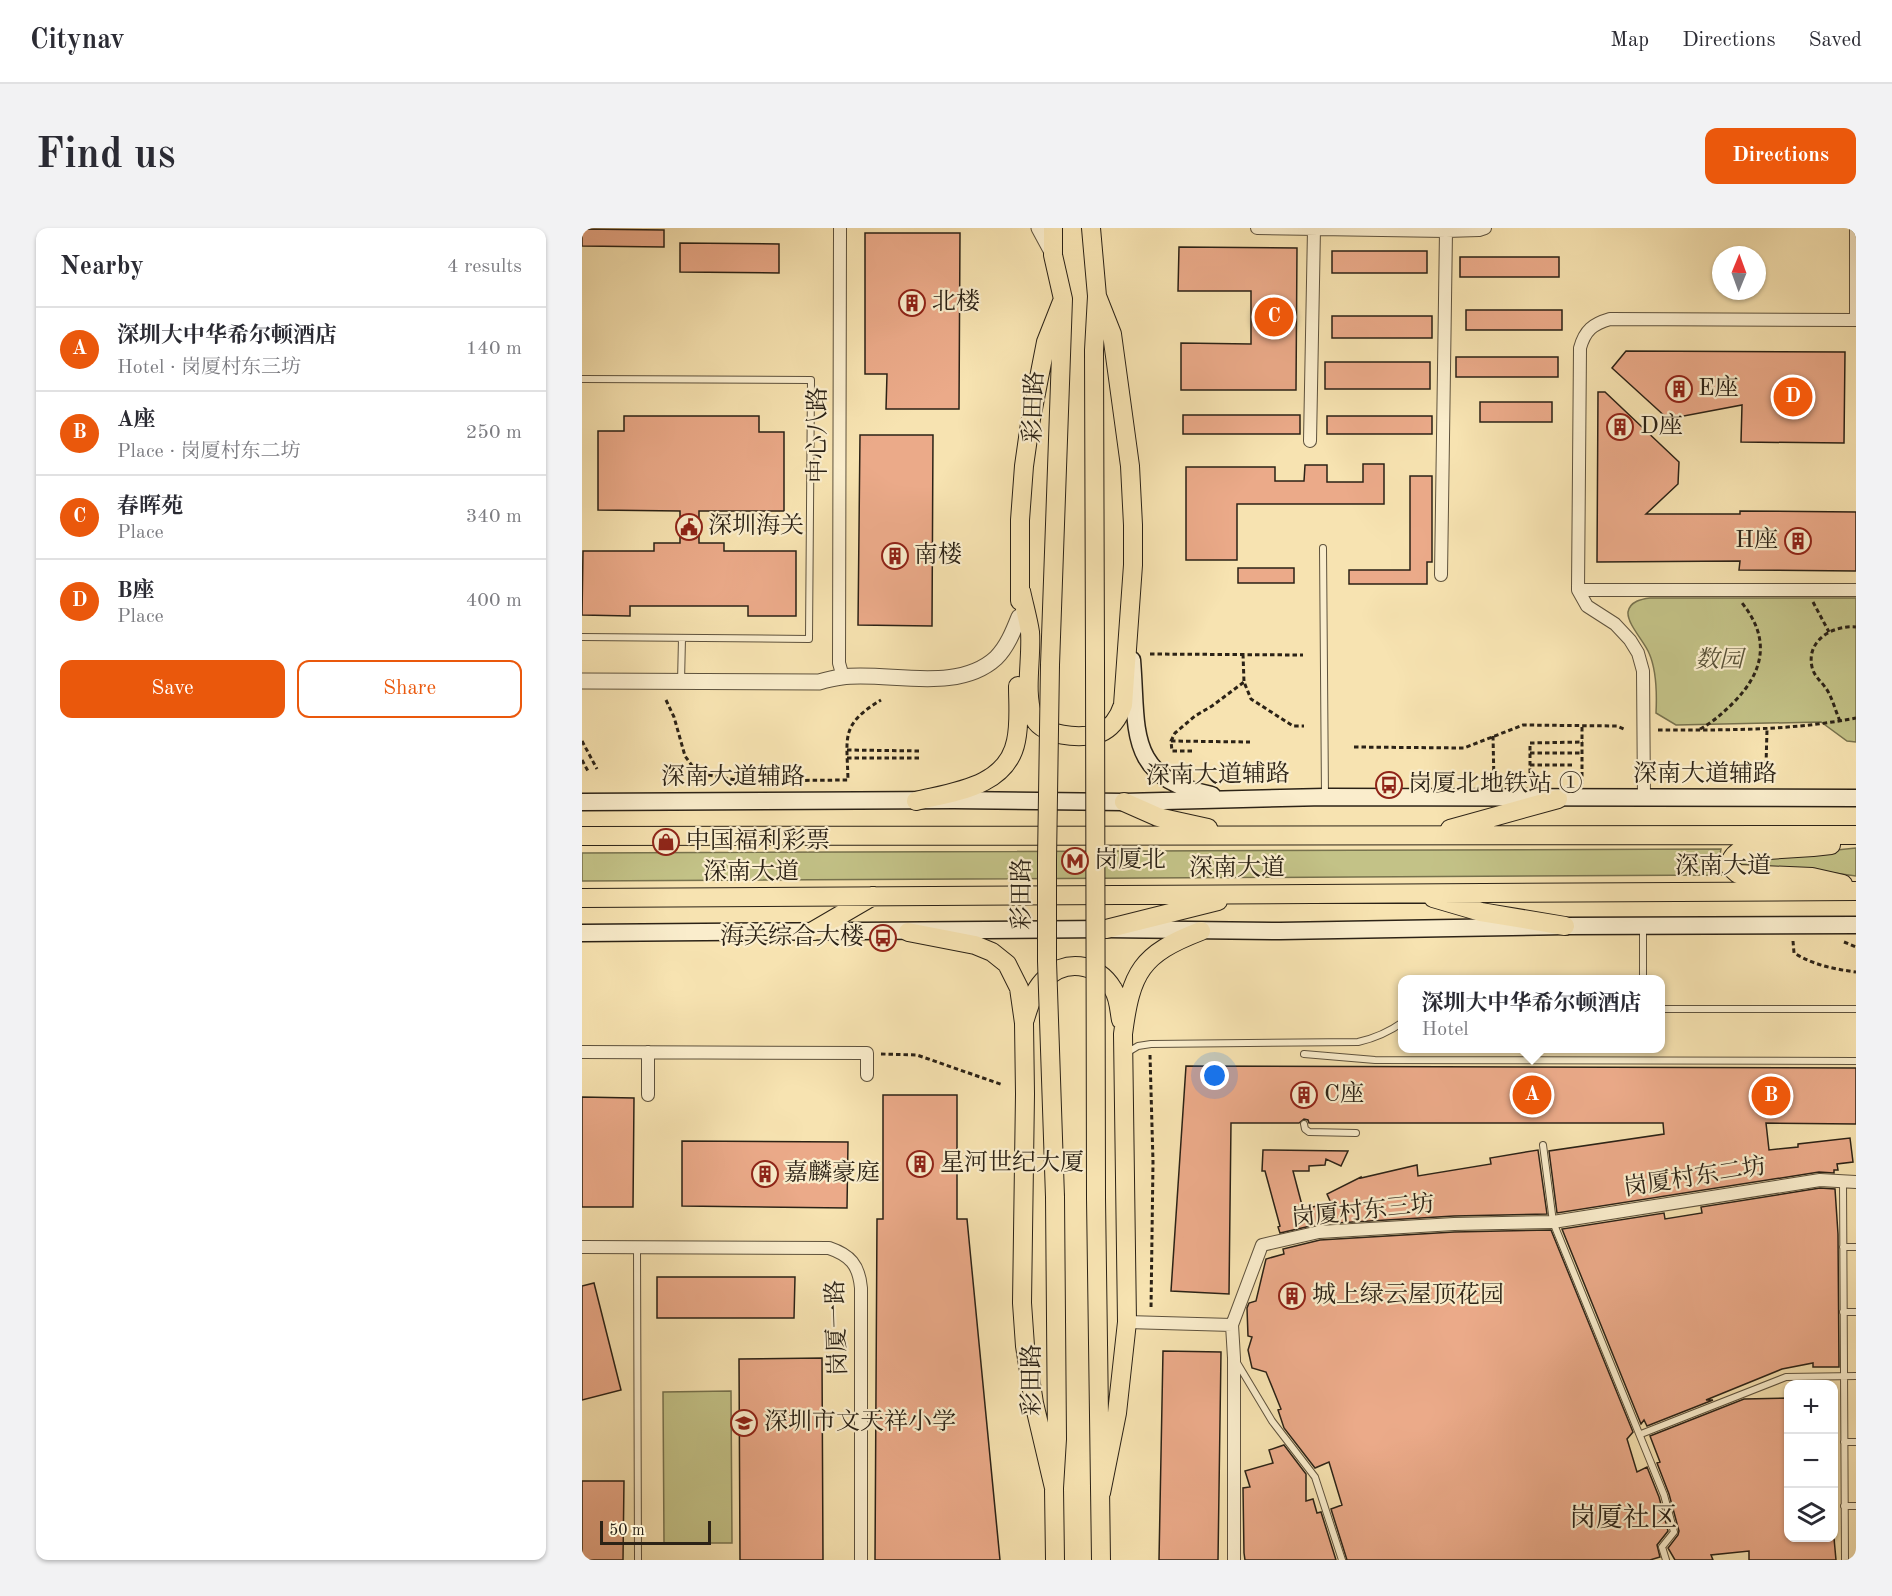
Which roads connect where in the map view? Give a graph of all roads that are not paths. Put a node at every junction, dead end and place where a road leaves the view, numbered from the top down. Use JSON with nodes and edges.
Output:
{"nodes":[{"id":1,"x":840,"y":228,"type":"edge"},
{"id":2,"x":1039,"y":228,"type":"edge"},
{"id":3,"x":1053,"y":228,"type":"edge"},
{"id":4,"x":1091,"y":228,"type":"edge"},
{"id":5,"x":1257,"y":228,"type":"edge"},
{"id":6,"x":1485,"y":228,"type":"edge"},
{"id":7,"x":1856,"y":228,"type":"edge"},
{"id":8,"x":1314,"y":229,"type":"edge"},
{"id":9,"x":1446,"y":231,"type":"junction"},
{"id":10,"x":1053,"y":255,"type":"junction"},
{"id":11,"x":1097,"y":296,"type":"junction"},
{"id":12,"x":1063,"y":299,"type":"junction"},
{"id":13,"x":1856,"y":320,"type":"edge"},
{"id":14,"x":582,"y":378,"type":"edge"},
{"id":15,"x":1310,"y":441,"type":"dead end"},
{"id":16,"x":1323,"y":548,"type":"dead end"},
{"id":17,"x":1441,"y":575,"type":"dead end"},
{"id":18,"x":1578,"y":590,"type":"junction"},
{"id":19,"x":1856,"y":590,"type":"edge"},
{"id":20,"x":1021,"y":591,"type":"junction"},
{"id":21,"x":1019,"y":617,"type":"junction"},
{"id":22,"x":1129,"y":623,"type":"junction"},
{"id":23,"x":582,"y":637,"type":"edge"},
{"id":24,"x":682,"y":638,"type":"junction"},
{"id":25,"x":843,"y":677,"type":"junction"},
{"id":26,"x":582,"y":681,"type":"edge"},
{"id":27,"x":681,"y":682,"type":"junction"},
{"id":28,"x":1324,"y":797,"type":"junction"},
{"id":29,"x":1856,"y":798,"type":"edge"},
{"id":30,"x":1255,"y":799,"type":"junction"},
{"id":31,"x":1558,"y":799,"type":"junction"},
{"id":32,"x":1644,"y":799,"type":"junction"},
{"id":33,"x":916,"y":801,"type":"junction"},
{"id":34,"x":582,"y":802,"type":"edge"},
{"id":35,"x":1124,"y":802,"type":"junction"},
{"id":36,"x":1236,"y":835,"type":"junction"},
{"id":37,"x":1428,"y":835,"type":"junction"},
{"id":38,"x":582,"y":836,"type":"edge"},
{"id":39,"x":1856,"y":837,"type":"edge"},
{"id":40,"x":1856,"y":889,"type":"edge"},
{"id":41,"x":1411,"y":892,"type":"junction"},
{"id":42,"x":1257,"y":893,"type":"junction"},
{"id":43,"x":874,"y":896,"type":"junction"},
{"id":44,"x":582,"y":898,"type":"edge"},
{"id":45,"x":1856,"y":925,"type":"edge"},
{"id":46,"x":1565,"y":926,"type":"junction"},
{"id":47,"x":1643,"y":926,"type":"junction"},
{"id":48,"x":1106,"y":929,"type":"junction"},
{"id":49,"x":813,"y":931,"type":"junction"},
{"id":50,"x":1201,"y":931,"type":"junction"},
{"id":51,"x":908,"y":932,"type":"junction"},
{"id":52,"x":582,"y":933,"type":"edge"},
{"id":53,"x":1643,"y":975,"type":"edge"},
{"id":54,"x":1665,"y":1009,"type":"edge"},
{"id":55,"x":1856,"y":1009,"type":"edge"},
{"id":56,"x":1024,"y":1023,"type":"junction"},
{"id":57,"x":1398,"y":1026,"type":"edge"},
{"id":58,"x":1124,"y":1034,"type":"junction"},
{"id":59,"x":582,"y":1052,"type":"edge"},
{"id":60,"x":648,"y":1052,"type":"junction"},
{"id":61,"x":1304,"y":1054,"type":"dead end"},
{"id":62,"x":1124,"y":1057,"type":"junction"},
{"id":63,"x":1856,"y":1061,"type":"edge"},
{"id":64,"x":867,"y":1075,"type":"dead end"},
{"id":65,"x":648,"y":1095,"type":"dead end"},
{"id":66,"x":1304,"y":1124,"type":"dead end"},
{"id":67,"x":1356,"y":1133,"type":"dead end"},
{"id":68,"x":1543,"y":1145,"type":"dead end"},
{"id":69,"x":1842,"y":1181,"type":"junction"},
{"id":70,"x":1856,"y":1182,"type":"edge"},
{"id":71,"x":1553,"y":1222,"type":"junction"},
{"id":72,"x":582,"y":1247,"type":"edge"},
{"id":73,"x":637,"y":1247,"type":"junction"},
{"id":74,"x":1843,"y":1247,"type":"junction"},
{"id":75,"x":1856,"y":1247,"type":"edge"},
{"id":76,"x":1843,"y":1312,"type":"junction"},
{"id":77,"x":1856,"y":1312,"type":"edge"},
{"id":78,"x":1127,"y":1322,"type":"junction"},
{"id":79,"x":1232,"y":1325,"type":"junction"},
{"id":80,"x":1234,"y":1358,"type":"junction"},
{"id":81,"x":1844,"y":1376,"type":"junction"},
{"id":82,"x":1856,"y":1376,"type":"edge"},
{"id":83,"x":1641,"y":1434,"type":"junction"},
{"id":84,"x":1844,"y":1442,"type":"junction"},
{"id":85,"x":1856,"y":1442,"type":"edge"},
{"id":86,"x":1054,"y":1488,"type":"junction"},
{"id":87,"x":1101,"y":1493,"type":"junction"},
{"id":88,"x":1844,"y":1506,"type":"junction"},
{"id":89,"x":1856,"y":1506,"type":"edge"},
{"id":90,"x":638,"y":1560,"type":"edge"},
{"id":91,"x":861,"y":1560,"type":"edge"},
{"id":92,"x":1054,"y":1560,"type":"edge"},
{"id":93,"x":1101,"y":1560,"type":"edge"},
{"id":94,"x":1234,"y":1560,"type":"edge"},
{"id":95,"x":1342,"y":1560,"type":"edge"},
{"id":96,"x":1666,"y":1560,"type":"edge"},
{"id":97,"x":1845,"y":1560,"type":"edge"}],
"edges":[{"from":1,"to":25,"type":"street","name":"中心八路"},
{"from":2,"to":10,"type":"street"},
{"from":3,"to":10,"type":"main road","name":"彩田路"},
{"from":4,"to":11,"type":"main road"},
{"from":5,"to":8,"type":"street"},
{"from":6,"to":9,"type":"street"},
{"from":7,"to":13,"type":"street"},
{"from":8,"to":9,"type":"street"},
{"from":8,"to":15,"type":"street"},
{"from":9,"to":17,"type":"street"},
{"from":10,"to":12,"type":"main road","name":"彩田路"},
{"from":11,"to":22,"type":"main road"},
{"from":11,"to":87,"type":"main road","bridge":true},
{"from":12,"to":20,"type":"main road"},
{"from":12,"to":86,"type":"main road","name":"彩田路","bridge":true},
{"from":13,"to":18,"type":"street"},
{"from":14,"to":24,"type":"lane"},
{"from":16,"to":28,"type":"lane"},
{"from":18,"to":19,"type":"street"},
{"from":18,"to":32,"type":"street"},
{"from":20,"to":21,"type":"main road"},
{"from":20,"to":22,"type":"main road"},
{"from":21,"to":25,"type":"street"},
{"from":21,"to":33,"type":"main road"},
{"from":22,"to":30,"type":"main road"},
{"from":23,"to":24,"type":"lane"},
{"from":24,"to":27,"type":"lane"},
{"from":25,"to":27,"type":"street"},
{"from":26,"to":27,"type":"street"},
{"from":28,"to":30,"type":"main road","name":"深南大道辅路"},
{"from":28,"to":31,"type":"main road","name":"深南大道辅路"},
{"from":29,"to":32,"type":"main road","name":"深南大道辅路"},
{"from":30,"to":35,"type":"main road","name":"深南大道辅路"},
{"from":31,"to":32,"type":"main road","name":"深南大道辅路"},
{"from":31,"to":37,"type":"main road"},
{"from":33,"to":34,"type":"main road","name":"深南大道辅路"},
{"from":33,"to":35,"type":"main road","name":"深南大道辅路"},
{"from":35,"to":36,"type":"main road"},
{"from":36,"to":37,"type":"main road","name":"深南大道"},
{"from":36,"to":38,"type":"main road","name":"深南大道"},
{"from":37,"to":39,"type":"main road","name":"深南大道"},
{"from":39,"to":40,"type":"main road"},
{"from":40,"to":41,"type":"main road","name":"深南大道"},
{"from":41,"to":42,"type":"main road","name":"深南大道"},
{"from":41,"to":46,"type":"main road"},
{"from":42,"to":43,"type":"main road","name":"深南大道"},
{"from":42,"to":48,"type":"main road"},
{"from":43,"to":44,"type":"main road","name":"深南大道"},
{"from":43,"to":49,"type":"main road"},
{"from":45,"to":47,"type":"main road"},
{"from":46,"to":47,"type":"main road"},
{"from":46,"to":50,"type":"main road"},
{"from":47,"to":53,"type":"lane"},
{"from":48,"to":50,"type":"main road"},
{"from":48,"to":51,"type":"main road"},
{"from":49,"to":51,"type":"main road"},
{"from":49,"to":52,"type":"main road"},
{"from":50,"to":58,"type":"main road"},
{"from":51,"to":56,"type":"main road"},
{"from":54,"to":55,"type":"lane"},
{"from":56,"to":58,"type":"main road"},
{"from":56,"to":86,"type":"main road"},
{"from":57,"to":62,"type":"lane"},
{"from":58,"to":62,"type":"main road"},
{"from":59,"to":60,"type":"street"},
{"from":60,"to":64,"type":"street"},
{"from":60,"to":65,"type":"street"},
{"from":61,"to":63,"type":"lane"},
{"from":62,"to":78,"type":"main road"},
{"from":66,"to":67,"type":"lane"},
{"from":68,"to":71,"type":"lane"},
{"from":69,"to":70,"type":"street","name":"岗厦村东二坊"},
{"from":69,"to":71,"type":"street","name":"岗厦村东二坊"},
{"from":69,"to":74,"type":"lane"},
{"from":71,"to":79,"type":"street","name":"岗厦村东三坊"},
{"from":71,"to":83,"type":"lane"},
{"from":72,"to":73,"type":"street","name":"岗厦一路"},
{"from":73,"to":90,"type":"lane"},
{"from":73,"to":91,"type":"street","name":"岗厦一路"},
{"from":74,"to":75,"type":"lane"},
{"from":74,"to":76,"type":"lane"},
{"from":76,"to":77,"type":"lane"},
{"from":76,"to":81,"type":"lane"},
{"from":78,"to":79,"type":"street"},
{"from":78,"to":87,"type":"main road"},
{"from":79,"to":80,"type":"street"},
{"from":80,"to":94,"type":"street"},
{"from":80,"to":95,"type":"lane"},
{"from":81,"to":82,"type":"lane"},
{"from":81,"to":83,"type":"lane"},
{"from":81,"to":84,"type":"lane"},
{"from":83,"to":96,"type":"lane"},
{"from":84,"to":85,"type":"lane"},
{"from":84,"to":88,"type":"lane"},
{"from":86,"to":92,"type":"main road","name":"彩田路"},
{"from":87,"to":93,"type":"main road"},
{"from":88,"to":89,"type":"lane"},
{"from":88,"to":97,"type":"lane"}]}
